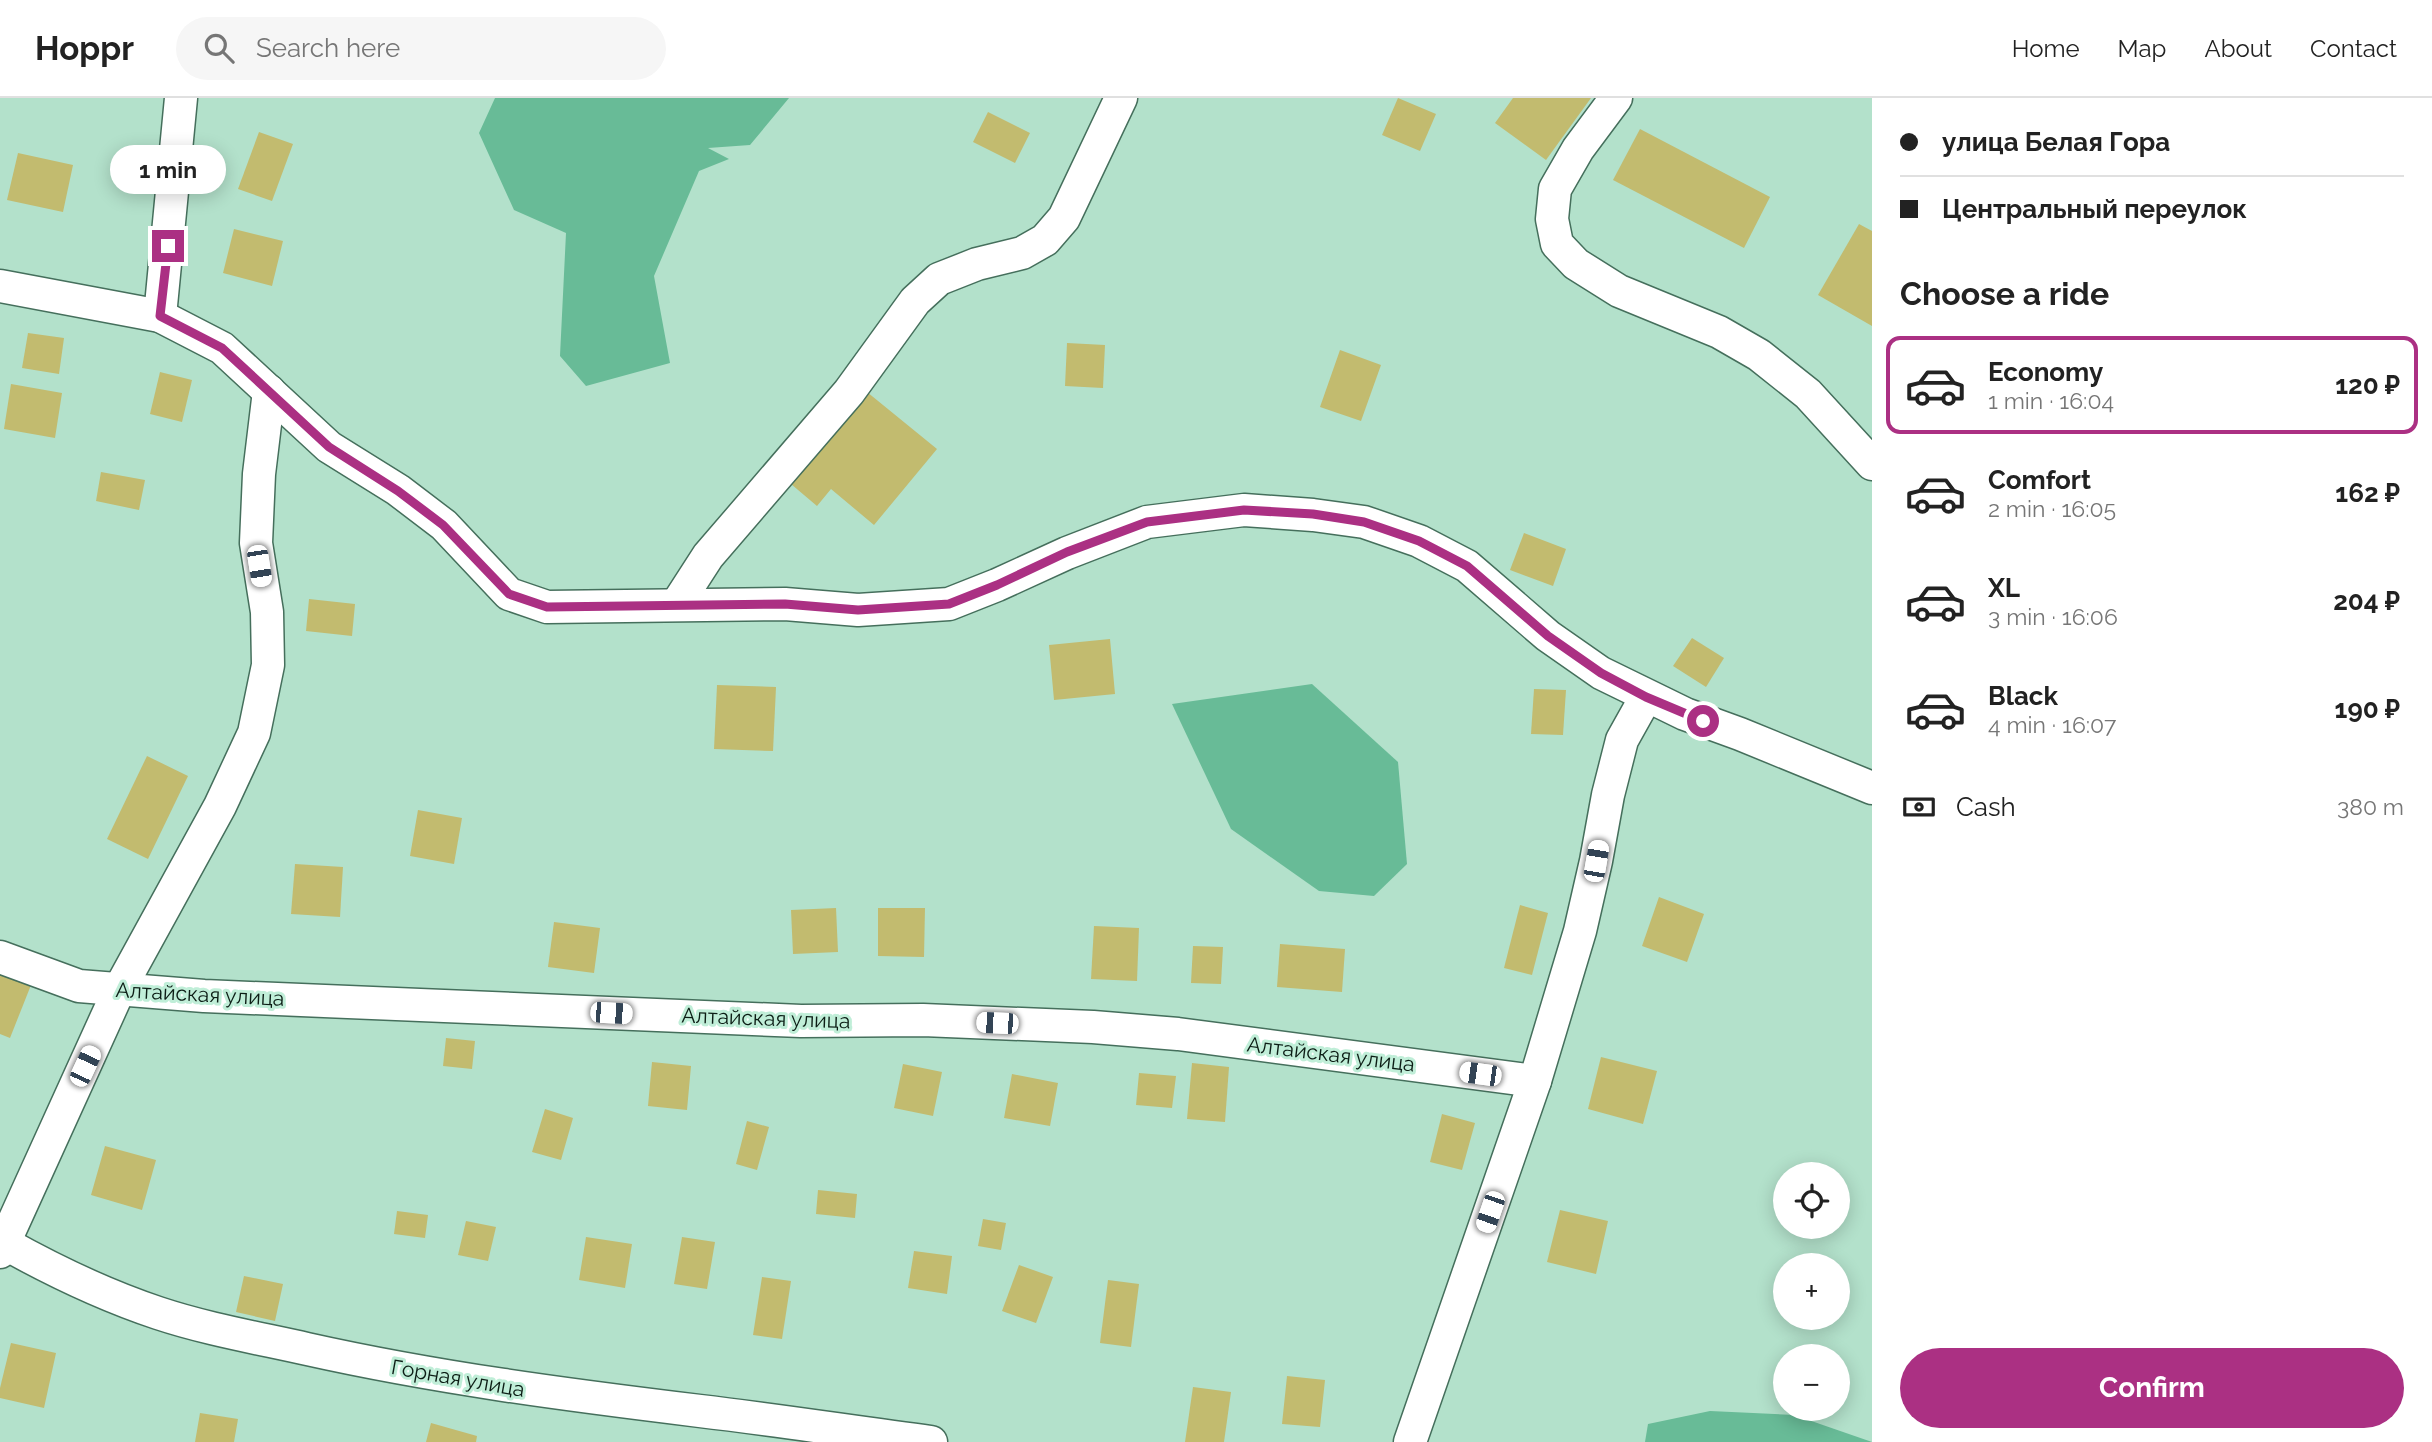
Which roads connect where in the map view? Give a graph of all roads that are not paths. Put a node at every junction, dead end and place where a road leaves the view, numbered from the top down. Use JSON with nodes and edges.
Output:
{"nodes":[{"id":1,"x":181,"y":98,"type":"edge"},
{"id":2,"x":1121,"y":98,"type":"edge"},
{"id":3,"x":1616,"y":98,"type":"edge"},
{"id":4,"x":0,"y":286,"type":"edge"},
{"id":5,"x":160,"y":316,"type":"junction"},
{"id":6,"x":269,"y":391,"type":"junction"},
{"id":7,"x":1872,"y":464,"type":"edge"},
{"id":8,"x":677,"y":604,"type":"junction"},
{"id":9,"x":1646,"y":697,"type":"junction"},
{"id":10,"x":1872,"y":788,"type":"edge"},
{"id":11,"x":0,"y":957,"type":"edge"},
{"id":12,"x":119,"y":990,"type":"junction"},
{"id":13,"x":1535,"y":1081,"type":"junction"},
{"id":14,"x":2,"y":1248,"type":"edge"},
{"id":15,"x":931,"y":1442,"type":"edge"},
{"id":16,"x":1410,"y":1442,"type":"edge"}],
"edges":[{"from":1,"to":5,"type":"street"},
{"from":2,"to":8,"type":"street"},
{"from":3,"to":7,"type":"street"},
{"from":4,"to":5,"type":"street"},
{"from":5,"to":6,"type":"street"},
{"from":6,"to":8,"type":"street"},
{"from":6,"to":12,"type":"street"},
{"from":8,"to":9,"type":"street"},
{"from":9,"to":10,"type":"street"},
{"from":9,"to":13,"type":"street"},
{"from":11,"to":12,"type":"street","name":"Алтайская улица"},
{"from":12,"to":13,"type":"street","name":"Алтайская улица"},
{"from":12,"to":14,"type":"street"},
{"from":13,"to":16,"type":"street"},
{"from":14,"to":15,"type":"street","name":"Горная улица"}]}
